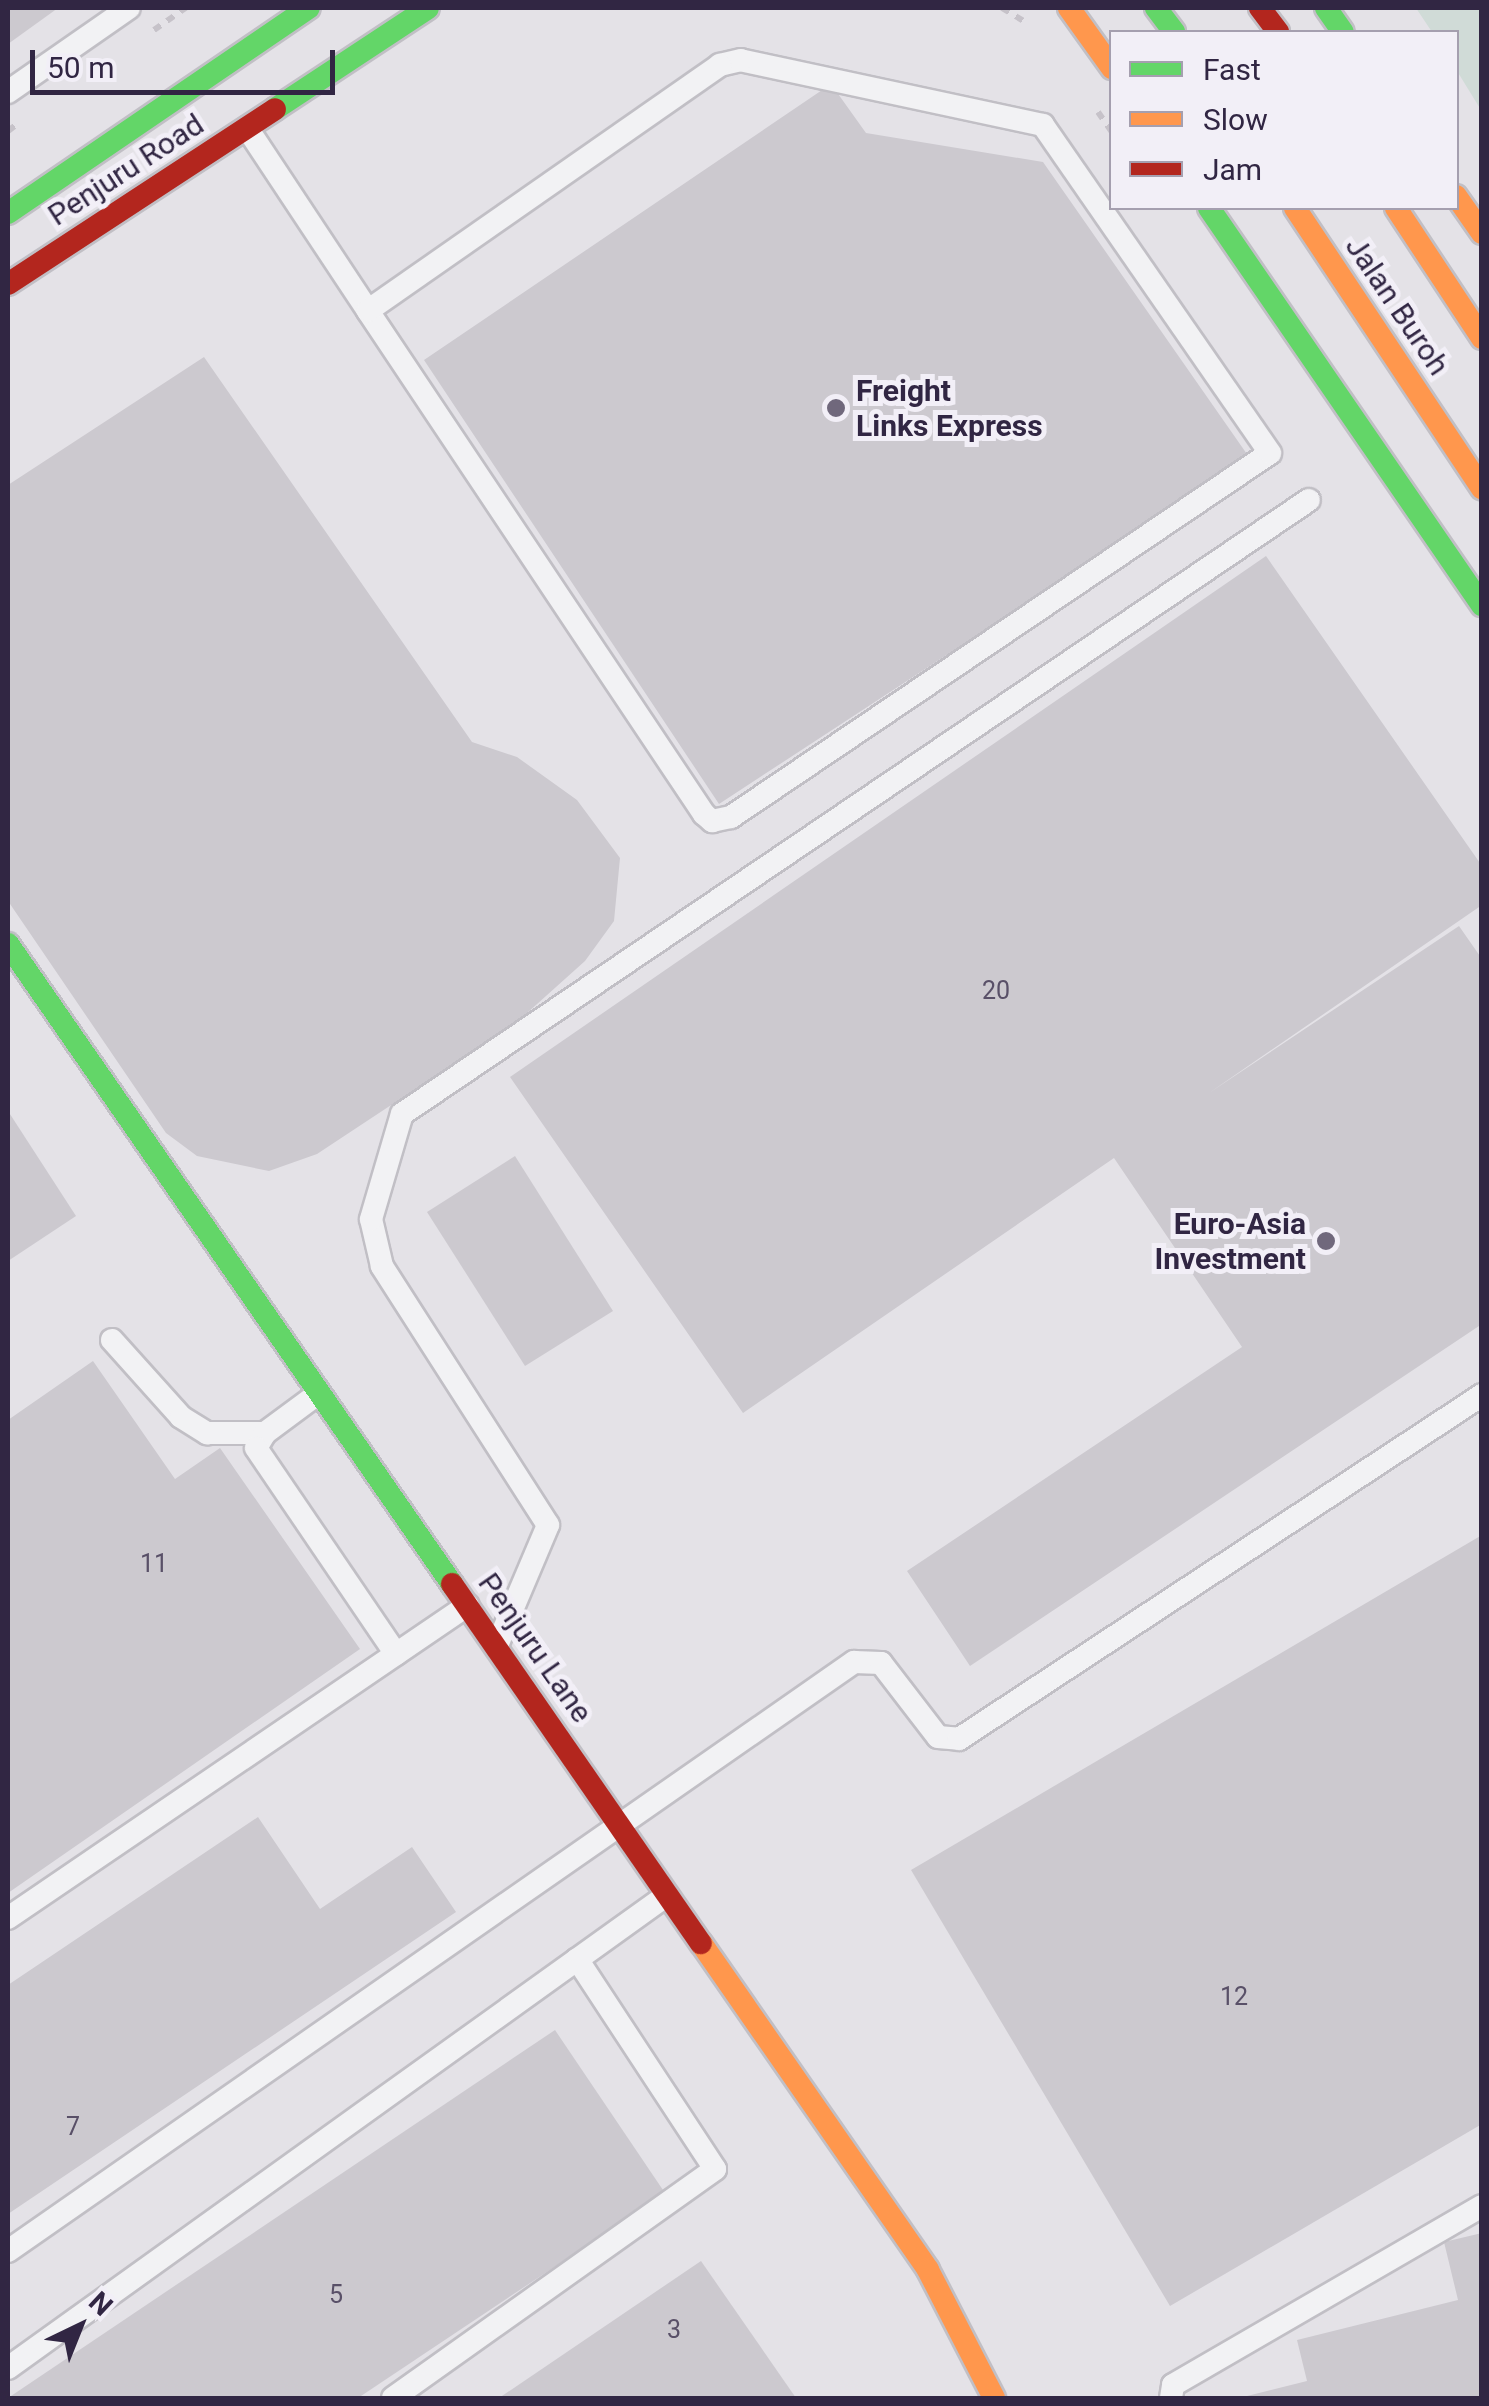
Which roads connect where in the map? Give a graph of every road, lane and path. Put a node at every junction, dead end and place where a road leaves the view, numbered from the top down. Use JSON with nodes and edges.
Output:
{"nodes":[{"id":1,"x":129,"y":8,"type":"edge"},
{"id":2,"x":262,"y":8,"type":"edge"},
{"id":3,"x":309,"y":8,"type":"edge"},
{"id":4,"x":428,"y":8,"type":"edge"},
{"id":5,"x":1047,"y":8,"type":"edge"},
{"id":6,"x":1069,"y":8,"type":"edge"},
{"id":7,"x":1156,"y":8,"type":"edge"},
{"id":8,"x":1260,"y":8,"type":"edge"},
{"id":9,"x":1326,"y":8,"type":"edge"},
{"id":10,"x":276,"y":29,"type":"junction"},
{"id":11,"x":1172,"y":30,"type":"edge"},
{"id":12,"x":1276,"y":30,"type":"edge"},
{"id":13,"x":1342,"y":30,"type":"edge"},
{"id":14,"x":1106,"y":61,"type":"edge"},
{"id":15,"x":8,"y":92,"type":"edge"},
{"id":16,"x":246,"y":127,"type":"junction"},
{"id":17,"x":1459,"y":200,"type":"edge"},
{"id":18,"x":1210,"y":210,"type":"edge"},
{"id":19,"x":1296,"y":210,"type":"edge"},
{"id":20,"x":1397,"y":210,"type":"edge"},
{"id":21,"x":8,"y":212,"type":"edge"},
{"id":22,"x":1482,"y":232,"type":"edge"},
{"id":23,"x":8,"y":284,"type":"edge"},
{"id":24,"x":368,"y":311,"type":"junction"},
{"id":25,"x":1482,"y":338,"type":"edge"},
{"id":26,"x":1482,"y":488,"type":"edge"},
{"id":27,"x":1309,"y":500,"type":"dead end"},
{"id":28,"x":1482,"y":605,"type":"edge"},
{"id":29,"x":8,"y":944,"type":"edge"},
{"id":30,"x":112,"y":1340,"type":"dead end"},
{"id":31,"x":319,"y":1392,"type":"junction"},
{"id":32,"x":1482,"y":1395,"type":"edge"},
{"id":33,"x":265,"y":1432,"type":"junction"},
{"id":34,"x":469,"y":1605,"type":"junction"},
{"id":35,"x":498,"y":1643,"type":"junction"},
{"id":36,"x":396,"y":1654,"type":"junction"},
{"id":37,"x":620,"y":1824,"type":"junction"},
{"id":38,"x":667,"y":1894,"type":"junction"},
{"id":39,"x":8,"y":1918,"type":"edge"},
{"id":40,"x":577,"y":1959,"type":"junction"},
{"id":41,"x":1482,"y":2206,"type":"edge"},
{"id":42,"x":8,"y":2250,"type":"edge"},
{"id":43,"x":8,"y":2368,"type":"edge"},
{"id":44,"x":393,"y":2398,"type":"edge"},
{"id":45,"x":994,"y":2398,"type":"edge"},
{"id":46,"x":1170,"y":2398,"type":"edge"}],
"edges":[{"from":1,"to":15,"type":"lane"},
{"from":2,"to":10,"type":"lane"},
{"from":3,"to":10,"type":"main road","name":"Penjuru Road"},
{"from":4,"to":16,"type":"main road","name":"Penjuru Road"},
{"from":5,"to":14,"type":"main road"},
{"from":6,"to":14,"type":"main road"},
{"from":7,"to":11,"type":"main road"},
{"from":8,"to":12,"type":"main road"},
{"from":9,"to":13,"type":"main road"},
{"from":10,"to":21,"type":"main road","name":"Penjuru Road"},
{"from":16,"to":23,"type":"main road","name":"Penjuru Road"},
{"from":16,"to":24,"type":"lane"},
{"from":17,"to":22,"type":"main road"},
{"from":18,"to":28,"type":"main road"},
{"from":19,"to":26,"type":"main road","name":"Jalan Buroh"},
{"from":20,"to":25,"type":"main road","name":"Jalan Buroh"},
{"from":24,"to":24,"type":"lane"},
{"from":27,"to":35,"type":"lane"},
{"from":29,"to":31,"type":"main road","name":"Penjuru Lane"},
{"from":30,"to":33,"type":"lane"},
{"from":31,"to":33,"type":"lane"},
{"from":31,"to":34,"type":"main road","name":"Penjuru Lane"},
{"from":32,"to":37,"type":"lane"},
{"from":33,"to":36,"type":"lane"},
{"from":34,"to":35,"type":"main road","name":"Penjuru Lane"},
{"from":34,"to":36,"type":"lane"},
{"from":35,"to":37,"type":"main road","name":"Penjuru Lane"},
{"from":36,"to":39,"type":"lane"},
{"from":37,"to":38,"type":"main road","name":"Penjuru Lane"},
{"from":37,"to":42,"type":"lane"},
{"from":38,"to":40,"type":"lane"},
{"from":38,"to":45,"type":"main road","name":"Penjuru Lane"},
{"from":40,"to":43,"type":"lane"},
{"from":40,"to":44,"type":"lane"},
{"from":41,"to":46,"type":"lane"}]}
